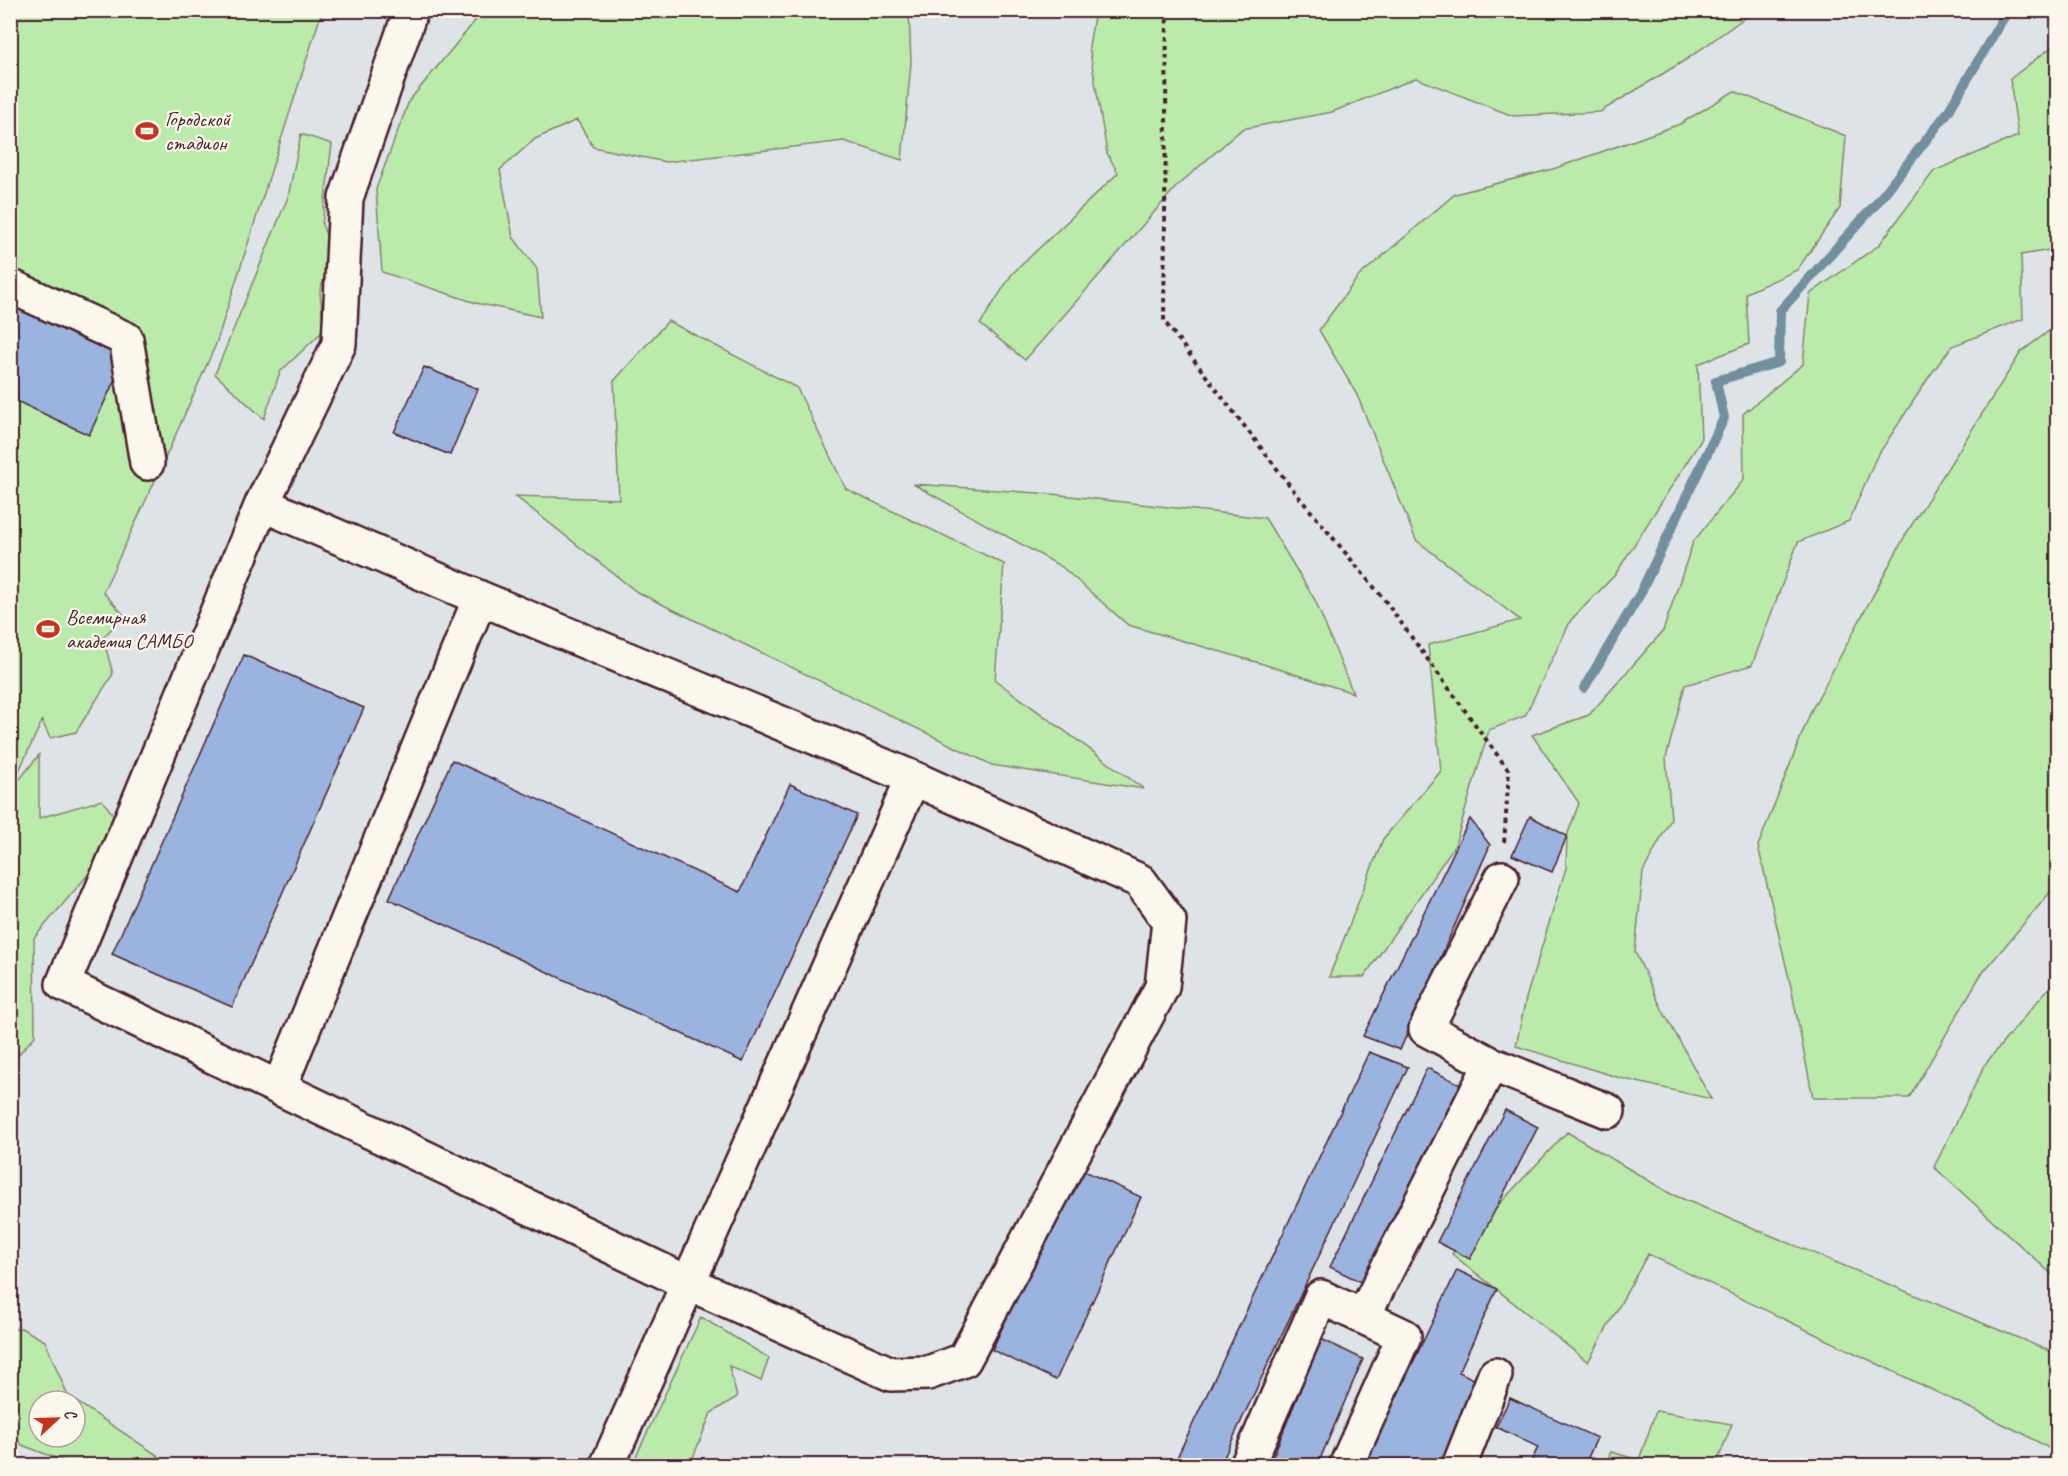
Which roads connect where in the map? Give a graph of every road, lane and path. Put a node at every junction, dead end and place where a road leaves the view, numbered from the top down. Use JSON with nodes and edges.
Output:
{"nodes":[{"id":1,"x":411,"y":10,"type":"edge"},
{"id":2,"x":1167,"y":10,"type":"edge"},
{"id":3,"x":10,"y":286,"type":"edge"},
{"id":4,"x":147,"y":463,"type":"dead end"},
{"id":5,"x":262,"y":504,"type":"junction"},
{"id":6,"x":480,"y":598,"type":"junction"},
{"id":7,"x":913,"y":778,"type":"junction"},
{"id":8,"x":1502,"y":878,"type":"joint"},
{"id":9,"x":1491,"y":1064,"type":"junction"},
{"id":10,"x":279,"y":1088,"type":"junction"},
{"id":11,"x":1608,"y":1111,"type":"dead end"},
{"id":12,"x":688,"y":1283,"type":"junction"},
{"id":13,"x":1363,"y":1317,"type":"junction"},
{"id":14,"x":1495,"y":1375,"type":"dead end"},
{"id":15,"x":607,"y":1466,"type":"edge"},
{"id":16,"x":1247,"y":1466,"type":"edge"},
{"id":17,"x":1346,"y":1466,"type":"edge"},
{"id":18,"x":1459,"y":1466,"type":"edge"}],
"edges":[{"from":1,"to":5,"type":"lane"},
{"from":2,"to":8,"type":"path"},
{"from":3,"to":4,"type":"lane"},
{"from":5,"to":6,"type":"lane"},
{"from":5,"to":10,"type":"lane"},
{"from":6,"to":7,"type":"lane"},
{"from":6,"to":10,"type":"lane"},
{"from":7,"to":12,"type":"lane"},
{"from":7,"to":12,"type":"lane"},
{"from":8,"to":9,"type":"lane"},
{"from":9,"to":11,"type":"lane"},
{"from":9,"to":13,"type":"lane"},
{"from":10,"to":12,"type":"lane"},
{"from":12,"to":15,"type":"lane"},
{"from":13,"to":16,"type":"lane"},
{"from":13,"to":17,"type":"lane"},
{"from":14,"to":18,"type":"lane"}]}
